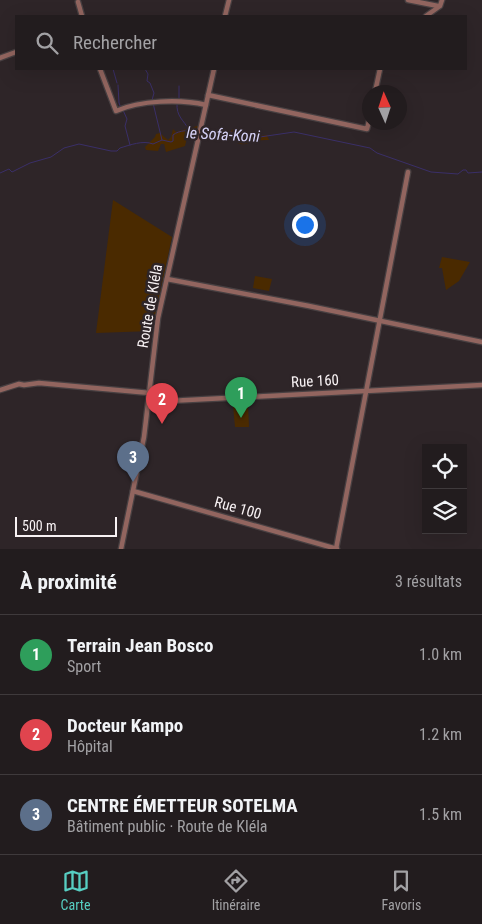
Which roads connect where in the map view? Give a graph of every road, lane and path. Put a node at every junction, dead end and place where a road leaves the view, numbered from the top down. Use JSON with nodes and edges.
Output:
{"nodes":[{"id":1,"x":229,"y":0,"type":"edge"},
{"id":2,"x":408,"y":0,"type":"edge"},
{"id":3,"x":442,"y":0,"type":"edge"},
{"id":4,"x":78,"y":2,"type":"dead end"},
{"id":5,"x":438,"y":6,"type":"junction"},
{"id":6,"x":82,"y":15,"type":"edge"},
{"id":7,"x":225,"y":15,"type":"edge"},
{"id":8,"x":427,"y":15,"type":"edge"},
{"id":9,"x":15,"y":52,"type":"edge"},
{"id":10,"x":0,"y":58,"type":"edge"},
{"id":11,"x":100,"y":70,"type":"edge"},
{"id":12,"x":214,"y":70,"type":"edge"},
{"id":13,"x":380,"y":70,"type":"edge"},
{"id":14,"x":377,"y":85,"type":"edge"},
{"id":15,"x":208,"y":95,"type":"junction"},
{"id":16,"x":206,"y":106,"type":"junction"},
{"id":17,"x":362,"y":128,"type":"edge"},
{"id":18,"x":408,"y":172,"type":"dead end"},
{"id":19,"x":167,"y":279,"type":"junction"},
{"id":20,"x":379,"y":321,"type":"junction"},
{"id":21,"x":482,"y":342,"type":"edge"},
{"id":22,"x":482,"y":385,"type":"edge"},
{"id":23,"x":0,"y":390,"type":"edge"},
{"id":24,"x":366,"y":391,"type":"junction"},
{"id":25,"x":150,"y":393,"type":"junction"},
{"id":26,"x":149,"y":402,"type":"junction"},
{"id":27,"x":132,"y":493,"type":"junction"},
{"id":28,"x":121,"y":549,"type":"edge"},
{"id":29,"x":328,"y":549,"type":"edge"},
{"id":30,"x":336,"y":549,"type":"edge"}],
"edges":[{"from":1,"to":7,"type":"street"},
{"from":2,"to":5,"type":"street"},
{"from":3,"to":5,"type":"street"},
{"from":4,"to":6,"type":"street"},
{"from":5,"to":8,"type":"street"},
{"from":9,"to":10,"type":"street"},
{"from":11,"to":16,"type":"street"},
{"from":12,"to":15,"type":"street","name":"Route de Kléla"},
{"from":13,"to":14,"type":"street"},
{"from":15,"to":16,"type":"street","name":"Route de Kléla"},
{"from":15,"to":17,"type":"street"},
{"from":16,"to":19,"type":"street","name":"Route de Kléla"},
{"from":18,"to":20,"type":"street"},
{"from":19,"to":20,"type":"street"},
{"from":19,"to":25,"type":"street","name":"Route de Kléla"},
{"from":20,"to":21,"type":"street"},
{"from":20,"to":24,"type":"street"},
{"from":22,"to":24,"type":"street","name":"Rue 160"},
{"from":23,"to":25,"type":"street"},
{"from":24,"to":26,"type":"street","name":"Rue 160"},
{"from":24,"to":30,"type":"street"},
{"from":25,"to":26,"type":"street","name":"Route de Kléla"},
{"from":26,"to":27,"type":"street","name":"Route de Kléla"},
{"from":27,"to":28,"type":"street","name":"Route de Kléla"},
{"from":27,"to":29,"type":"street"},
{"from":27,"to":30,"type":"street","name":"Rue 100"}]}
